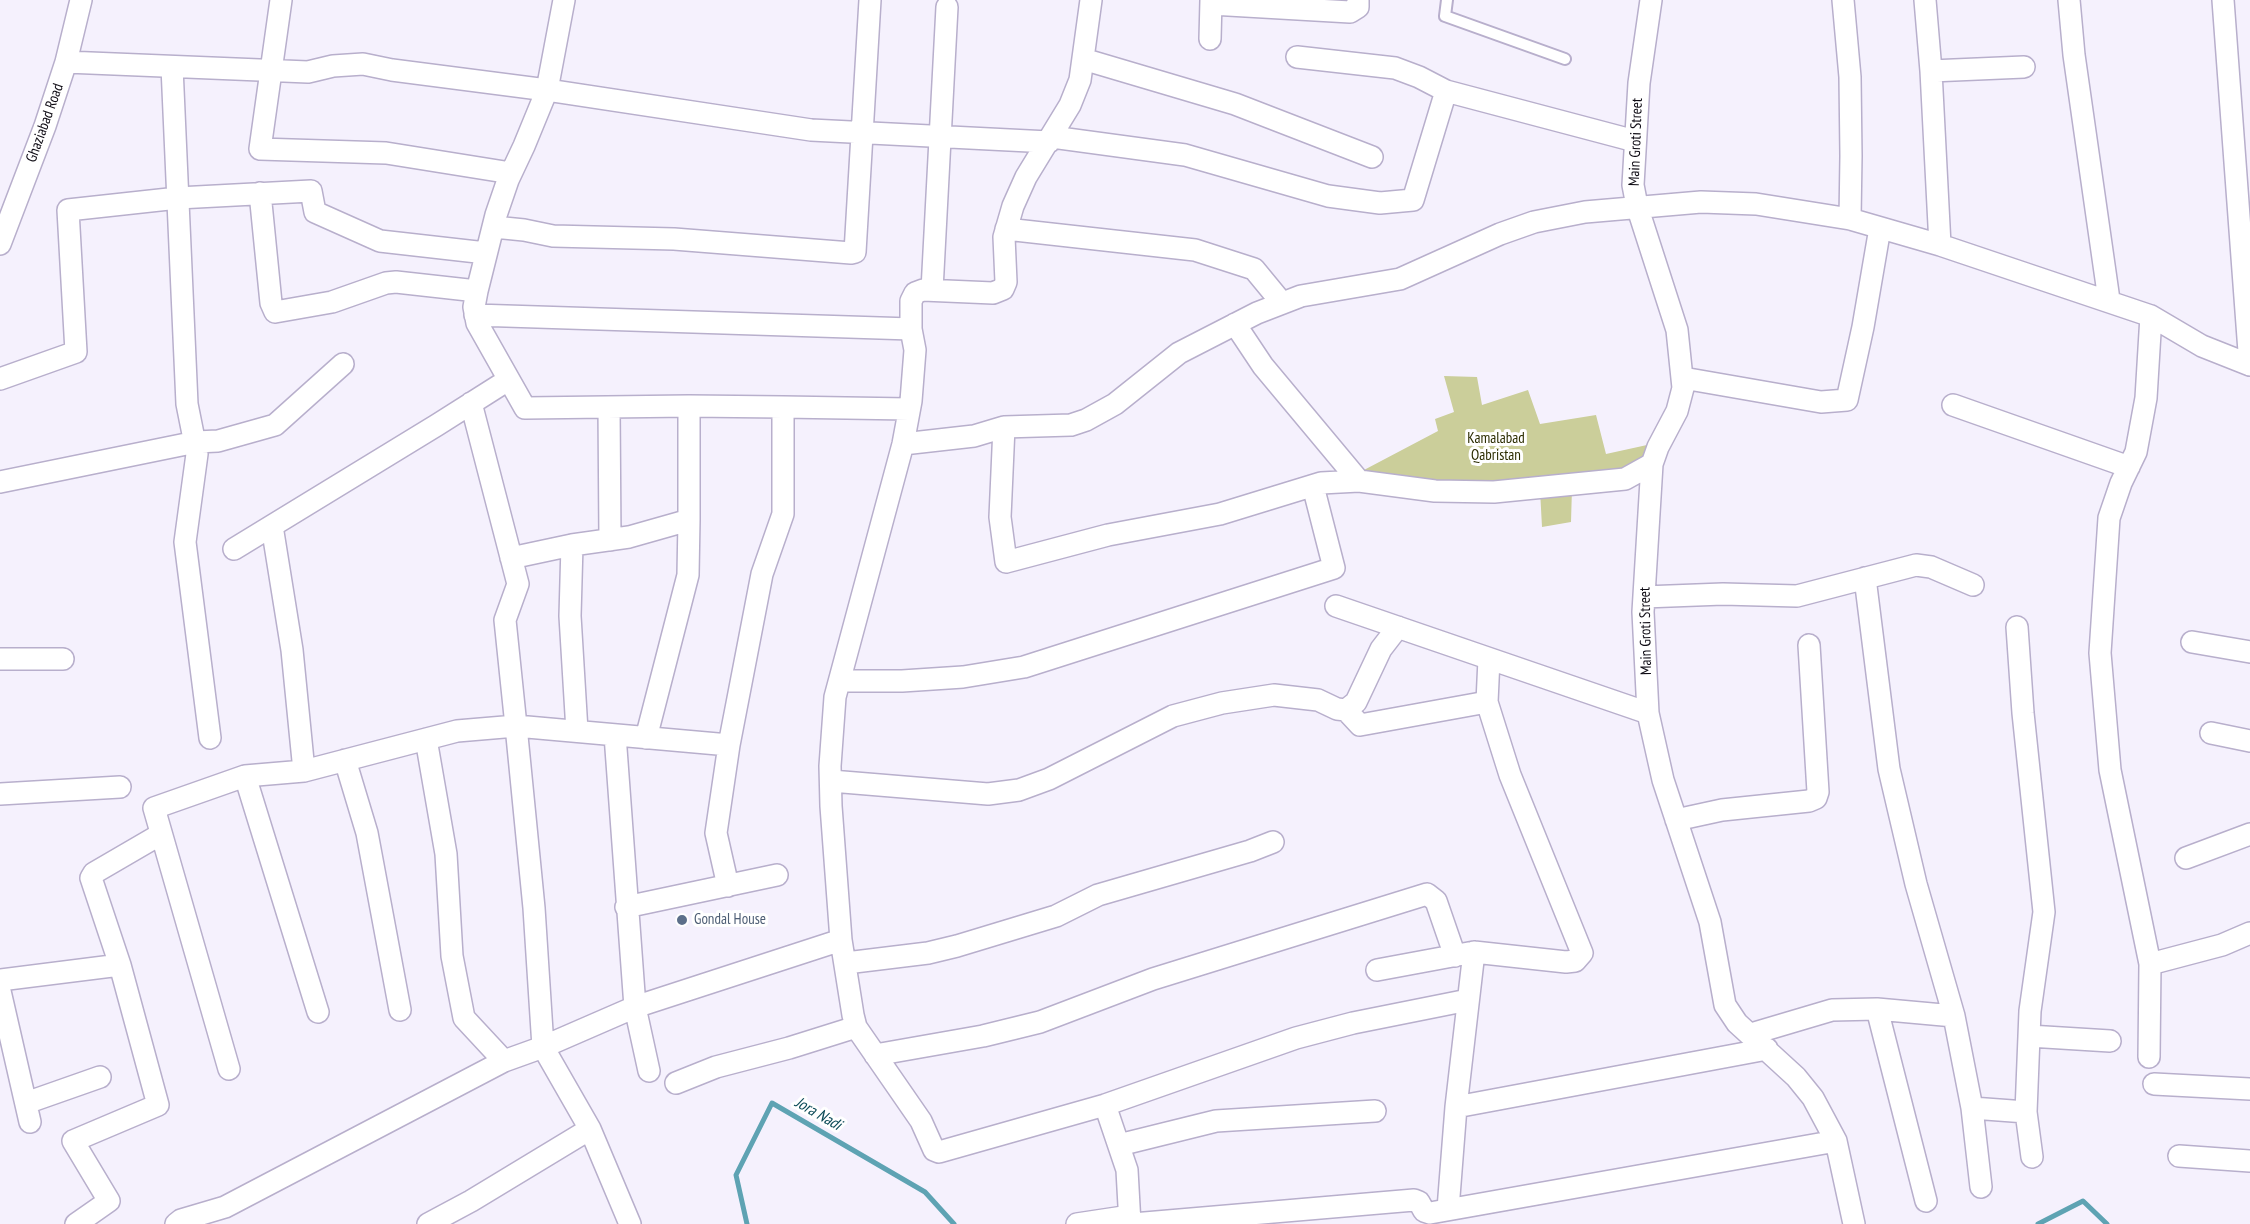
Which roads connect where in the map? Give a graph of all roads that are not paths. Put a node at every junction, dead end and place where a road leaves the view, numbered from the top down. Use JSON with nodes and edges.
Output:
{"nodes":[{"id":1,"x":81,"y":0,"type":"edge"},
{"id":2,"x":281,"y":0,"type":"edge"},
{"id":3,"x":564,"y":0,"type":"edge"},
{"id":4,"x":870,"y":0,"type":"edge"},
{"id":5,"x":1091,"y":0,"type":"edge"},
{"id":6,"x":1358,"y":0,"type":"edge"},
{"id":7,"x":1447,"y":0,"type":"edge"},
{"id":8,"x":1651,"y":0,"type":"edge"},
{"id":9,"x":1843,"y":0,"type":"edge"},
{"id":10,"x":1925,"y":0,"type":"edge"},
{"id":11,"x":2069,"y":0,"type":"edge"},
{"id":12,"x":2223,"y":0,"type":"edge"},
{"id":13,"x":1211,"y":2,"type":"edge"},
{"id":14,"x":947,"y":7,"type":"dead end"},
{"id":15,"x":1210,"y":39,"type":"dead end"},
{"id":16,"x":1297,"y":57,"type":"dead end"},
{"id":17,"x":1083,"y":59,"type":"junction"},
{"id":18,"x":1565,"y":59,"type":"dead end"},
{"id":19,"x":66,"y":62,"type":"junction"},
{"id":20,"x":172,"y":67,"type":"junction"},
{"id":21,"x":2024,"y":67,"type":"dead end"},
{"id":22,"x":270,"y":71,"type":"junction"},
{"id":23,"x":1931,"y":71,"type":"junction"},
{"id":24,"x":547,"y":90,"type":"junction"},
{"id":25,"x":1446,"y":91,"type":"junction"},
{"id":26,"x":863,"y":133,"type":"junction"},
{"id":27,"x":942,"y":137,"type":"junction"},
{"id":28,"x":1050,"y":139,"type":"junction"},
{"id":29,"x":1635,"y":141,"type":"junction"},
{"id":30,"x":1372,"y":158,"type":"dead end"},
{"id":31,"x":511,"y":173,"type":"junction"},
{"id":32,"x":260,"y":193,"type":"junction"},
{"id":33,"x":178,"y":198,"type":"junction"},
{"id":34,"x":1637,"y":206,"type":"junction"},
{"id":35,"x":1850,"y":219,"type":"junction"},
{"id":36,"x":494,"y":227,"type":"junction"},
{"id":37,"x":1880,"y":228,"type":"junction"},
{"id":38,"x":1006,"y":229,"type":"junction"},
{"id":39,"x":0,"y":244,"type":"edge"},
{"id":40,"x":1940,"y":245,"type":"junction"},
{"id":41,"x":486,"y":253,"type":"junction"},
{"id":42,"x":477,"y":291,"type":"junction"},
{"id":43,"x":932,"y":291,"type":"junction"},
{"id":44,"x":2109,"y":300,"type":"junction"},
{"id":45,"x":1282,"y":303,"type":"junction"},
{"id":46,"x":475,"y":315,"type":"junction"},
{"id":47,"x":2151,"y":316,"type":"junction"},
{"id":48,"x":1235,"y":324,"type":"junction"},
{"id":49,"x":911,"y":329,"type":"junction"},
{"id":50,"x":343,"y":364,"type":"dead end"},
{"id":51,"x":2250,"y":365,"type":"edge"},
{"id":52,"x":1683,"y":378,"type":"junction"},
{"id":53,"x":0,"y":379,"type":"edge"},
{"id":54,"x":508,"y":380,"type":"junction"},
{"id":55,"x":471,"y":403,"type":"junction"},
{"id":56,"x":1953,"y":405,"type":"dead end"},
{"id":57,"x":689,"y":406,"type":"junction"},
{"id":58,"x":609,"y":407,"type":"junction"},
{"id":59,"x":783,"y":407,"type":"junction"},
{"id":60,"x":909,"y":409,"type":"junction"},
{"id":61,"x":1004,"y":427,"type":"junction"},
{"id":62,"x":196,"y":442,"type":"junction"},
{"id":63,"x":903,"y":444,"type":"junction"},
{"id":64,"x":1652,"y":464,"type":"junction"},
{"id":65,"x":2129,"y":467,"type":"junction"},
{"id":66,"x":1359,"y":481,"type":"junction"},
{"id":67,"x":0,"y":482,"type":"edge"},
{"id":68,"x":1313,"y":486,"type":"junction"},
{"id":69,"x":689,"y":520,"type":"junction"},
{"id":70,"x":272,"y":526,"type":"junction"},
{"id":71,"x":610,"y":540,"type":"junction"},
{"id":72,"x":572,"y":545,"type":"junction"},
{"id":73,"x":234,"y":549,"type":"dead end"},
{"id":74,"x":511,"y":558,"type":"junction"},
{"id":75,"x":1865,"y":578,"type":"junction"},
{"id":76,"x":1973,"y":585,"type":"dead end"},
{"id":77,"x":1644,"y":597,"type":"junction"},
{"id":78,"x":1336,"y":606,"type":"dead end"},
{"id":79,"x":1398,"y":627,"type":"junction"},
{"id":80,"x":2017,"y":627,"type":"dead end"},
{"id":81,"x":2192,"y":642,"type":"dead end"},
{"id":82,"x":1809,"y":645,"type":"dead end"},
{"id":83,"x":2250,"y":652,"type":"edge"},
{"id":84,"x":0,"y":659,"type":"edge"},
{"id":85,"x":63,"y":659,"type":"dead end"},
{"id":86,"x":1490,"y":659,"type":"junction"},
{"id":87,"x":841,"y":681,"type":"junction"},
{"id":88,"x":1487,"y":702,"type":"junction"},
{"id":89,"x":1346,"y":710,"type":"junction"},
{"id":90,"x":1648,"y":713,"type":"junction"},
{"id":91,"x":516,"y":726,"type":"junction"},
{"id":92,"x":577,"y":731,"type":"junction"},
{"id":93,"x":2211,"y":733,"type":"dead end"},
{"id":94,"x":615,"y":735,"type":"junction"},
{"id":95,"x":210,"y":738,"type":"dead end"},
{"id":96,"x":646,"y":738,"type":"junction"},
{"id":97,"x":426,"y":739,"type":"junction"},
{"id":98,"x":2250,"y":741,"type":"edge"},
{"id":99,"x":729,"y":745,"type":"junction"},
{"id":100,"x":345,"y":760,"type":"junction"},
{"id":101,"x":304,"y":771,"type":"junction"},
{"id":102,"x":245,"y":776,"type":"junction"},
{"id":103,"x":831,"y":781,"type":"junction"},
{"id":104,"x":120,"y":787,"type":"dead end"},
{"id":105,"x":0,"y":794,"type":"edge"},
{"id":106,"x":1676,"y":820,"type":"junction"},
{"id":107,"x":161,"y":834,"type":"junction"},
{"id":108,"x":2250,"y":834,"type":"edge"},
{"id":109,"x":1273,"y":842,"type":"dead end"},
{"id":110,"x":2186,"y":858,"type":"dead end"},
{"id":111,"x":777,"y":875,"type":"dead end"},
{"id":112,"x":728,"y":886,"type":"junction"},
{"id":113,"x":626,"y":907,"type":"junction"},
{"id":114,"x":2250,"y":933,"type":"edge"},
{"id":115,"x":841,"y":940,"type":"junction"},
{"id":116,"x":1465,"y":954,"type":"junction"},
{"id":117,"x":846,"y":963,"type":"junction"},
{"id":118,"x":2150,"y":964,"type":"junction"},
{"id":119,"x":120,"y":965,"type":"junction"},
{"id":120,"x":1377,"y":970,"type":"dead end"},
{"id":121,"x":0,"y":980,"type":"edge"},
{"id":122,"x":0,"y":991,"type":"edge"},
{"id":123,"x":1467,"y":1000,"type":"junction"},
{"id":124,"x":635,"y":1007,"type":"junction"},
{"id":125,"x":1877,"y":1008,"type":"junction"},
{"id":126,"x":400,"y":1010,"type":"dead end"},
{"id":127,"x":318,"y":1012,"type":"dead end"},
{"id":128,"x":1954,"y":1016,"type":"junction"},
{"id":129,"x":856,"y":1027,"type":"junction"},
{"id":130,"x":1751,"y":1034,"type":"junction"},
{"id":131,"x":2029,"y":1036,"type":"junction"},
{"id":132,"x":2110,"y":1041,"type":"dead end"},
{"id":133,"x":543,"y":1047,"type":"junction"},
{"id":134,"x":1767,"y":1049,"type":"junction"},
{"id":135,"x":875,"y":1055,"type":"junction"},
{"id":136,"x":2149,"y":1057,"type":"dead end"},
{"id":137,"x":504,"y":1061,"type":"junction"},
{"id":138,"x":229,"y":1069,"type":"dead end"},
{"id":139,"x":649,"y":1071,"type":"dead end"},
{"id":140,"x":100,"y":1077,"type":"dead end"},
{"id":141,"x":676,"y":1083,"type":"dead end"},
{"id":142,"x":2154,"y":1084,"type":"dead end"},
{"id":143,"x":2250,"y":1089,"type":"edge"},
{"id":144,"x":1106,"y":1105,"type":"junction"},
{"id":145,"x":1456,"y":1107,"type":"junction"},
{"id":146,"x":1972,"y":1108,"type":"junction"},
{"id":147,"x":1375,"y":1111,"type":"dead end"},
{"id":148,"x":2026,"y":1112,"type":"junction"},
{"id":149,"x":590,"y":1129,"type":"junction"},
{"id":150,"x":1836,"y":1141,"type":"junction"},
{"id":151,"x":1119,"y":1145,"type":"junction"},
{"id":152,"x":2032,"y":1156,"type":"dead end"},
{"id":153,"x":2179,"y":1156,"type":"dead end"},
{"id":154,"x":2250,"y":1161,"type":"edge"},
{"id":155,"x":1981,"y":1187,"type":"dead end"},
{"id":156,"x":1926,"y":1201,"type":"dead end"},
{"id":157,"x":1436,"y":1215,"type":"edge"},
{"id":158,"x":1131,"y":1221,"type":"edge"},
{"id":159,"x":76,"y":1224,"type":"edge"},
{"id":160,"x":177,"y":1224,"type":"edge"},
{"id":161,"x":430,"y":1224,"type":"edge"},
{"id":162,"x":630,"y":1224,"type":"edge"},
{"id":163,"x":1077,"y":1224,"type":"edge"},
{"id":164,"x":1854,"y":1224,"type":"edge"}],
"edges":[{"from":1,"to":19,"type":"street","name":"Ghaziabad Road"},
{"from":2,"to":22,"type":"street"},
{"from":3,"to":24,"type":"street"},
{"from":4,"to":26,"type":"street"},
{"from":5,"to":17,"type":"street"},
{"from":6,"to":13,"type":"street"},
{"from":7,"to":18,"type":"lane"},
{"from":8,"to":29,"type":"street","name":"Main Groti Street"},
{"from":9,"to":35,"type":"street"},
{"from":10,"to":23,"type":"street"},
{"from":11,"to":44,"type":"street"},
{"from":12,"to":51,"type":"street"},
{"from":13,"to":15,"type":"street"},
{"from":14,"to":27,"type":"street"},
{"from":16,"to":25,"type":"street"},
{"from":17,"to":28,"type":"street"},
{"from":17,"to":30,"type":"street"},
{"from":19,"to":20,"type":"street"},
{"from":19,"to":39,"type":"street","name":"Ghaziabad Road"},
{"from":20,"to":22,"type":"street"},
{"from":20,"to":33,"type":"street"},
{"from":21,"to":23,"type":"street"},
{"from":22,"to":24,"type":"street"},
{"from":22,"to":31,"type":"street"},
{"from":23,"to":40,"type":"street"},
{"from":24,"to":26,"type":"street"},
{"from":24,"to":31,"type":"street"},
{"from":25,"to":28,"type":"street"},
{"from":25,"to":29,"type":"street"},
{"from":26,"to":27,"type":"street"},
{"from":26,"to":36,"type":"street"},
{"from":27,"to":28,"type":"street"},
{"from":27,"to":43,"type":"street"},
{"from":28,"to":38,"type":"street"},
{"from":29,"to":34,"type":"street","name":"Main Groti Street"},
{"from":31,"to":36,"type":"street"},
{"from":32,"to":33,"type":"street"},
{"from":32,"to":41,"type":"street"},
{"from":32,"to":42,"type":"street"},
{"from":33,"to":53,"type":"street"},
{"from":33,"to":62,"type":"street"},
{"from":34,"to":35,"type":"street"},
{"from":34,"to":45,"type":"street"},
{"from":34,"to":52,"type":"street","name":"Main Groti Street"},
{"from":35,"to":37,"type":"street"},
{"from":36,"to":41,"type":"street"},
{"from":37,"to":40,"type":"street"},
{"from":37,"to":52,"type":"street"},
{"from":38,"to":43,"type":"street"},
{"from":38,"to":45,"type":"street"},
{"from":40,"to":44,"type":"street"},
{"from":41,"to":42,"type":"street"},
{"from":42,"to":46,"type":"street"},
{"from":43,"to":49,"type":"street"},
{"from":44,"to":47,"type":"street"},
{"from":45,"to":48,"type":"street"},
{"from":46,"to":49,"type":"street"},
{"from":46,"to":54,"type":"street"},
{"from":47,"to":51,"type":"street"},
{"from":47,"to":65,"type":"street"},
{"from":48,"to":61,"type":"street"},
{"from":48,"to":66,"type":"street"},
{"from":49,"to":60,"type":"street"},
{"from":50,"to":62,"type":"street"},
{"from":52,"to":64,"type":"street","name":"Main Groti Street"},
{"from":54,"to":55,"type":"street"},
{"from":54,"to":58,"type":"street"},
{"from":55,"to":70,"type":"street"},
{"from":55,"to":74,"type":"street"},
{"from":56,"to":65,"type":"street"},
{"from":57,"to":58,"type":"street"},
{"from":57,"to":59,"type":"street"},
{"from":57,"to":69,"type":"street"},
{"from":58,"to":71,"type":"street"},
{"from":59,"to":60,"type":"street"},
{"from":59,"to":99,"type":"street"},
{"from":60,"to":63,"type":"street"},
{"from":61,"to":63,"type":"street"},
{"from":61,"to":68,"type":"street"},
{"from":62,"to":67,"type":"street"},
{"from":62,"to":95,"type":"street"},
{"from":63,"to":87,"type":"street"},
{"from":64,"to":66,"type":"street"},
{"from":64,"to":77,"type":"street","name":"Main Groti Street"},
{"from":65,"to":118,"type":"street"},
{"from":66,"to":68,"type":"street"},
{"from":68,"to":87,"type":"street"},
{"from":69,"to":71,"type":"street"},
{"from":69,"to":96,"type":"street"},
{"from":70,"to":73,"type":"street"},
{"from":70,"to":101,"type":"street"},
{"from":71,"to":72,"type":"street"},
{"from":72,"to":74,"type":"street"},
{"from":72,"to":92,"type":"street"},
{"from":74,"to":91,"type":"street"},
{"from":75,"to":76,"type":"street"},
{"from":75,"to":77,"type":"street"},
{"from":75,"to":128,"type":"street"},
{"from":77,"to":90,"type":"street","name":"Main Groti Street"},
{"from":78,"to":79,"type":"street"},
{"from":79,"to":86,"type":"street"},
{"from":79,"to":89,"type":"street"},
{"from":80,"to":131,"type":"street"},
{"from":81,"to":83,"type":"street"},
{"from":82,"to":106,"type":"street"},
{"from":84,"to":85,"type":"street"},
{"from":86,"to":88,"type":"street"},
{"from":86,"to":90,"type":"street"},
{"from":87,"to":103,"type":"street"},
{"from":88,"to":89,"type":"street"},
{"from":88,"to":116,"type":"street"},
{"from":89,"to":103,"type":"street"},
{"from":90,"to":106,"type":"street","name":"Main Groti Street"},
{"from":91,"to":92,"type":"street"},
{"from":91,"to":97,"type":"street"},
{"from":91,"to":133,"type":"street"},
{"from":92,"to":94,"type":"street"},
{"from":93,"to":98,"type":"street"},
{"from":94,"to":96,"type":"street"},
{"from":94,"to":113,"type":"street"},
{"from":96,"to":99,"type":"street"},
{"from":97,"to":100,"type":"street"},
{"from":97,"to":137,"type":"street"},
{"from":99,"to":112,"type":"street"},
{"from":100,"to":101,"type":"street"},
{"from":100,"to":126,"type":"street"},
{"from":101,"to":102,"type":"street"},
{"from":102,"to":107,"type":"street"},
{"from":102,"to":127,"type":"street"},
{"from":103,"to":115,"type":"street"},
{"from":104,"to":105,"type":"street"},
{"from":106,"to":130,"type":"street","name":"Main Groti Street"},
{"from":107,"to":119,"type":"street"},
{"from":107,"to":138,"type":"street"},
{"from":108,"to":110,"type":"street"},
{"from":109,"to":117,"type":"street"},
{"from":111,"to":112,"type":"street"},
{"from":112,"to":113,"type":"street"},
{"from":113,"to":124,"type":"street"},
{"from":114,"to":118,"type":"street"},
{"from":115,"to":117,"type":"street"},
{"from":115,"to":124,"type":"street"},
{"from":116,"to":120,"type":"street"},
{"from":116,"to":123,"type":"street"},
{"from":116,"to":135,"type":"street"},
{"from":117,"to":129,"type":"street"},
{"from":118,"to":136,"type":"street"},
{"from":119,"to":121,"type":"street"},
{"from":119,"to":159,"type":"street"},
{"from":122,"to":140,"type":"street"},
{"from":123,"to":144,"type":"street"},
{"from":123,"to":145,"type":"street"},
{"from":124,"to":133,"type":"street"},
{"from":124,"to":139,"type":"street"},
{"from":125,"to":128,"type":"street"},
{"from":125,"to":130,"type":"street"},
{"from":125,"to":156,"type":"street"},
{"from":128,"to":146,"type":"street"},
{"from":129,"to":135,"type":"street"},
{"from":129,"to":141,"type":"street"},
{"from":130,"to":134,"type":"street","name":"Main Groti Street"},
{"from":131,"to":132,"type":"street"},
{"from":131,"to":148,"type":"street"},
{"from":133,"to":137,"type":"street"},
{"from":133,"to":149,"type":"street"},
{"from":134,"to":145,"type":"street"},
{"from":134,"to":150,"type":"street","name":"Main Groti Street"},
{"from":135,"to":144,"type":"street"},
{"from":137,"to":160,"type":"street"},
{"from":142,"to":143,"type":"street"},
{"from":144,"to":151,"type":"street"},
{"from":145,"to":157,"type":"street"},
{"from":146,"to":148,"type":"street"},
{"from":146,"to":155,"type":"street"},
{"from":147,"to":151,"type":"street"},
{"from":148,"to":152,"type":"street"},
{"from":149,"to":161,"type":"street"},
{"from":149,"to":162,"type":"street"},
{"from":150,"to":157,"type":"street"},
{"from":150,"to":164,"type":"street","name":"Main Groti Street"},
{"from":151,"to":158,"type":"street"},
{"from":153,"to":154,"type":"street"},
{"from":157,"to":158,"type":"street"},
{"from":158,"to":163,"type":"street"}]}
